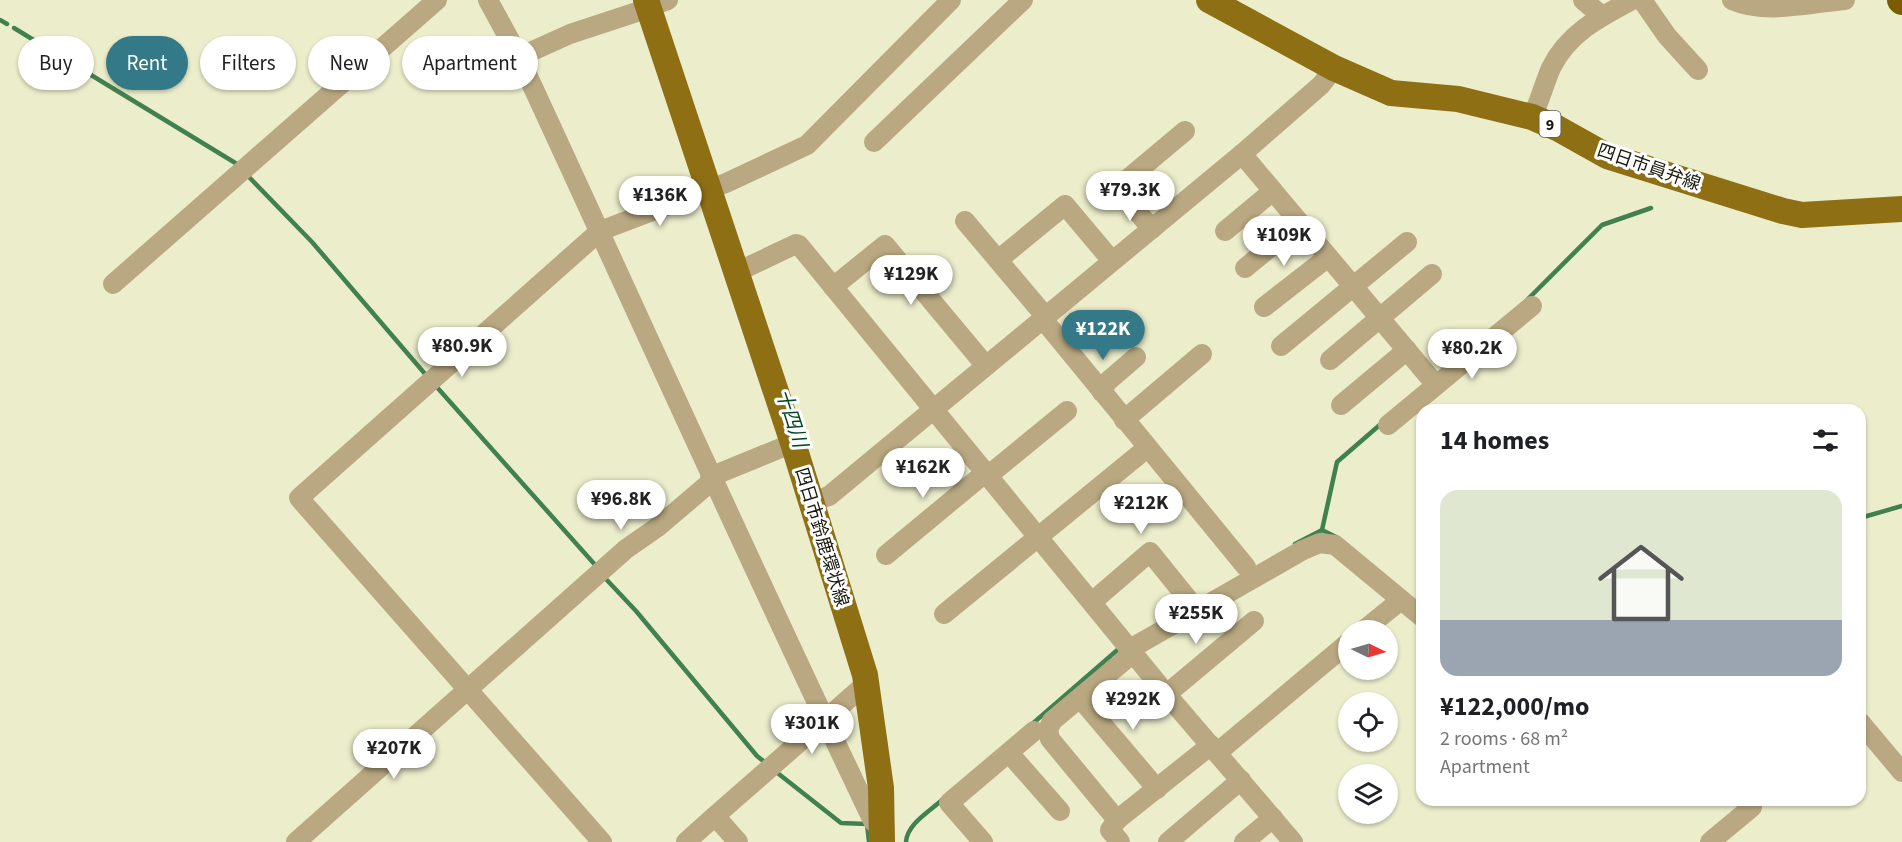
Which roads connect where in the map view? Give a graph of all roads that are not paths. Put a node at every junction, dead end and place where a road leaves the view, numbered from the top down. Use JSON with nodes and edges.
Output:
{"nodes":[{"id":1,"x":437,"y":0,"type":"edge"},
{"id":2,"x":488,"y":0,"type":"edge"},
{"id":3,"x":951,"y":0,"type":"edge"},
{"id":4,"x":1023,"y":0,"type":"edge"},
{"id":5,"x":1209,"y":0,"type":"edge"},
{"id":6,"x":1583,"y":0,"type":"edge"},
{"id":7,"x":1632,"y":0,"type":"edge"},
{"id":8,"x":1642,"y":0,"type":"edge"},
{"id":9,"x":1732,"y":0,"type":"edge"},
{"id":10,"x":1845,"y":0,"type":"edge"},
{"id":11,"x":655,"y":4,"type":"edge"},
{"id":12,"x":1602,"y":16,"type":"junction"},
{"id":13,"x":508,"y":36,"type":"edge"},
{"id":14,"x":538,"y":48,"type":"edge"},
{"id":15,"x":1334,"y":68,"type":"junction"},
{"id":16,"x":1698,"y":70,"type":"dead end"},
{"id":17,"x":534,"y":90,"type":"edge"},
{"id":18,"x":1532,"y":117,"type":"junction"},
{"id":19,"x":1185,"y":131,"type":"dead end"},
{"id":20,"x":874,"y":142,"type":"dead end"},
{"id":21,"x":1242,"y":154,"type":"junction"},
{"id":22,"x":714,"y":187,"type":"junction"},
{"id":23,"x":1273,"y":191,"type":"junction"},
{"id":24,"x":1902,"y":208,"type":"edge"},
{"id":25,"x":965,"y":221,"type":"dead end"},
{"id":26,"x":1300,"y":223,"type":"junction"},
{"id":27,"x":1152,"y":229,"type":"junction"},
{"id":28,"x":600,"y":231,"type":"junction"},
{"id":29,"x":1225,"y":231,"type":"dead end"},
{"id":30,"x":1407,"y":242,"type":"dead end"},
{"id":31,"x":1328,"y":257,"type":"junction"},
{"id":32,"x":998,"y":260,"type":"junction"},
{"id":33,"x":1112,"y":261,"type":"junction"},
{"id":34,"x":1245,"y":268,"type":"dead end"},
{"id":35,"x":742,"y":270,"type":"junction"},
{"id":36,"x":1432,"y":274,"type":"dead end"},
{"id":37,"x":113,"y":284,"type":"dead end"},
{"id":38,"x":833,"y":287,"type":"junction"},
{"id":39,"x":1353,"y":287,"type":"junction"},
{"id":40,"x":1532,"y":306,"type":"dead end"},
{"id":41,"x":1264,"y":307,"type":"dead end"},
{"id":42,"x":1044,"y":317,"type":"junction"},
{"id":43,"x":1380,"y":319,"type":"junction"},
{"id":44,"x":1281,"y":346,"type":"dead end"},
{"id":45,"x":1407,"y":350,"type":"junction"},
{"id":46,"x":1202,"y":354,"type":"dead end"},
{"id":47,"x":1136,"y":357,"type":"dead end"},
{"id":48,"x":1330,"y":360,"type":"dead end"},
{"id":49,"x":986,"y":366,"type":"junction"},
{"id":50,"x":1433,"y":381,"type":"junction"},
{"id":51,"x":1102,"y":392,"type":"junction"},
{"id":52,"x":1341,"y":405,"type":"dead end"},
{"id":53,"x":935,"y":409,"type":"junction"},
{"id":54,"x":1067,"y":411,"type":"dead end"},
{"id":55,"x":1124,"y":420,"type":"junction"},
{"id":56,"x":1388,"y":425,"type":"dead end"},
{"id":57,"x":793,"y":443,"type":"junction"},
{"id":58,"x":1147,"y":448,"type":"junction"},
{"id":59,"x":985,"y":473,"type":"junction"},
{"id":60,"x":711,"y":478,"type":"junction"},
{"id":61,"x":818,"y":500,"type":"junction"},
{"id":62,"x":1038,"y":537,"type":"junction"},
{"id":63,"x":886,"y":555,"type":"dead end"},
{"id":64,"x":1246,"y":567,"type":"dead end"},
{"id":65,"x":1401,"y":600,"type":"junction"},
{"id":66,"x":1092,"y":602,"type":"junction"},
{"id":67,"x":1194,"y":605,"type":"junction"},
{"id":68,"x":1416,"y":612,"type":"edge"},
{"id":69,"x":944,"y":614,"type":"dead end"},
{"id":70,"x":1376,"y":620,"type":"edge"},
{"id":71,"x":1254,"y":621,"type":"dead end"},
{"id":72,"x":1127,"y":645,"type":"junction"},
{"id":73,"x":1338,"y":651,"type":"edge"},
{"id":74,"x":867,"y":688,"type":"junction"},
{"id":75,"x":469,"y":690,"type":"junction"},
{"id":76,"x":1168,"y":696,"type":"junction"},
{"id":77,"x":1080,"y":698,"type":"junction"},
{"id":78,"x":824,"y":720,"type":"junction"},
{"id":79,"x":1866,"y":729,"type":"edge"},
{"id":80,"x":1034,"y":731,"type":"dead end"},
{"id":81,"x":1214,"y":748,"type":"junction"},
{"id":82,"x":1009,"y":753,"type":"junction"},
{"id":83,"x":1902,"y":772,"type":"edge"},
{"id":84,"x":1241,"y":780,"type":"junction"},
{"id":85,"x":1157,"y":789,"type":"junction"},
{"id":86,"x":1752,"y":807,"type":"dead end"},
{"id":87,"x":1060,"y":811,"type":"dead end"},
{"id":88,"x":715,"y":816,"type":"junction"},
{"id":89,"x":1273,"y":818,"type":"junction"},
{"id":90,"x":1117,"y":820,"type":"junction"},
{"id":91,"x":883,"y":836,"type":"edge"},
{"id":92,"x":296,"y":842,"type":"edge"},
{"id":93,"x":602,"y":842,"type":"edge"},
{"id":94,"x":686,"y":842,"type":"edge"},
{"id":95,"x":738,"y":842,"type":"edge"},
{"id":96,"x":983,"y":842,"type":"edge"},
{"id":97,"x":1120,"y":842,"type":"edge"},
{"id":98,"x":1168,"y":842,"type":"edge"},
{"id":99,"x":1244,"y":842,"type":"edge"},
{"id":100,"x":1293,"y":842,"type":"edge"},
{"id":101,"x":1710,"y":842,"type":"edge"}],
"edges":[{"from":1,"to":37,"type":"street"},
{"from":2,"to":13,"type":"street"},
{"from":3,"to":22,"type":"street"},
{"from":4,"to":20,"type":"street"},
{"from":5,"to":15,"type":"main road","name":"四日市員弁線","number":"9"},
{"from":6,"to":12,"type":"street"},
{"from":7,"to":12,"type":"street"},
{"from":8,"to":16,"type":"street"},
{"from":9,"to":10,"type":"street"},
{"from":11,"to":14,"type":"street"},
{"from":11,"to":22,"type":"main road","name":"四日市鈴鹿環状線"},
{"from":12,"to":18,"type":"street"},
{"from":15,"to":18,"type":"main road","name":"四日市員弁線","number":"9"},
{"from":15,"to":21,"type":"street"},
{"from":17,"to":28,"type":"street"},
{"from":18,"to":24,"type":"main road","name":"四日市員弁線","number":"9"},
{"from":19,"to":27,"type":"street"},
{"from":21,"to":23,"type":"street"},
{"from":21,"to":27,"type":"street"},
{"from":22,"to":28,"type":"street"},
{"from":22,"to":35,"type":"main road","name":"四日市鈴鹿環状線"},
{"from":23,"to":26,"type":"street"},
{"from":23,"to":29,"type":"street"},
{"from":25,"to":32,"type":"street"},
{"from":26,"to":31,"type":"street"},
{"from":26,"to":34,"type":"street"},
{"from":27,"to":33,"type":"street"},
{"from":28,"to":60,"type":"street"},
{"from":28,"to":75,"type":"street"},
{"from":30,"to":39,"type":"street"},
{"from":31,"to":39,"type":"street"},
{"from":31,"to":41,"type":"street"},
{"from":32,"to":33,"type":"street"},
{"from":32,"to":42,"type":"street"},
{"from":33,"to":42,"type":"street"},
{"from":35,"to":38,"type":"street"},
{"from":35,"to":57,"type":"main road","name":"四日市鈴鹿環状線"},
{"from":36,"to":43,"type":"street"},
{"from":38,"to":49,"type":"street"},
{"from":38,"to":53,"type":"street"},
{"from":39,"to":43,"type":"street"},
{"from":39,"to":44,"type":"street"},
{"from":40,"to":50,"type":"street"},
{"from":42,"to":49,"type":"street"},
{"from":42,"to":51,"type":"street"},
{"from":43,"to":45,"type":"street"},
{"from":43,"to":48,"type":"street"},
{"from":45,"to":50,"type":"street"},
{"from":45,"to":52,"type":"street"},
{"from":46,"to":55,"type":"street"},
{"from":47,"to":51,"type":"street"},
{"from":49,"to":53,"type":"street"},
{"from":50,"to":56,"type":"street"},
{"from":51,"to":55,"type":"street"},
{"from":53,"to":59,"type":"street"},
{"from":53,"to":61,"type":"street"},
{"from":54,"to":59,"type":"street"},
{"from":55,"to":58,"type":"street"},
{"from":57,"to":60,"type":"street"},
{"from":57,"to":61,"type":"main road","name":"四日市鈴鹿環状線"},
{"from":58,"to":62,"type":"street"},
{"from":58,"to":64,"type":"street"},
{"from":59,"to":62,"type":"street"},
{"from":59,"to":63,"type":"street"},
{"from":60,"to":75,"type":"street"},
{"from":60,"to":78,"type":"street"},
{"from":61,"to":74,"type":"main road","name":"四日市鈴鹿環状線"},
{"from":62,"to":66,"type":"street"},
{"from":62,"to":69,"type":"street"},
{"from":65,"to":67,"type":"street"},
{"from":65,"to":68,"type":"street"},
{"from":65,"to":70,"type":"street"},
{"from":66,"to":67,"type":"street"},
{"from":66,"to":72,"type":"street"},
{"from":67,"to":72,"type":"street"},
{"from":71,"to":76,"type":"street"},
{"from":72,"to":76,"type":"street"},
{"from":72,"to":77,"type":"street"},
{"from":73,"to":81,"type":"street"},
{"from":74,"to":78,"type":"street"},
{"from":74,"to":91,"type":"main road","name":"四日市鈴鹿環状線"},
{"from":75,"to":92,"type":"street"},
{"from":75,"to":93,"type":"street"},
{"from":76,"to":81,"type":"street"},
{"from":77,"to":85,"type":"street"},
{"from":77,"to":90,"type":"street"},
{"from":78,"to":88,"type":"street"},
{"from":78,"to":91,"type":"street"},
{"from":79,"to":83,"type":"street"},
{"from":80,"to":82,"type":"street"},
{"from":81,"to":84,"type":"street"},
{"from":81,"to":85,"type":"street"},
{"from":82,"to":87,"type":"street"},
{"from":82,"to":96,"type":"street"},
{"from":84,"to":89,"type":"street"},
{"from":84,"to":98,"type":"street"},
{"from":85,"to":90,"type":"street"},
{"from":86,"to":101,"type":"street"},
{"from":88,"to":94,"type":"street"},
{"from":88,"to":95,"type":"street"},
{"from":89,"to":99,"type":"street"},
{"from":89,"to":100,"type":"street"},
{"from":90,"to":97,"type":"street"}]}
